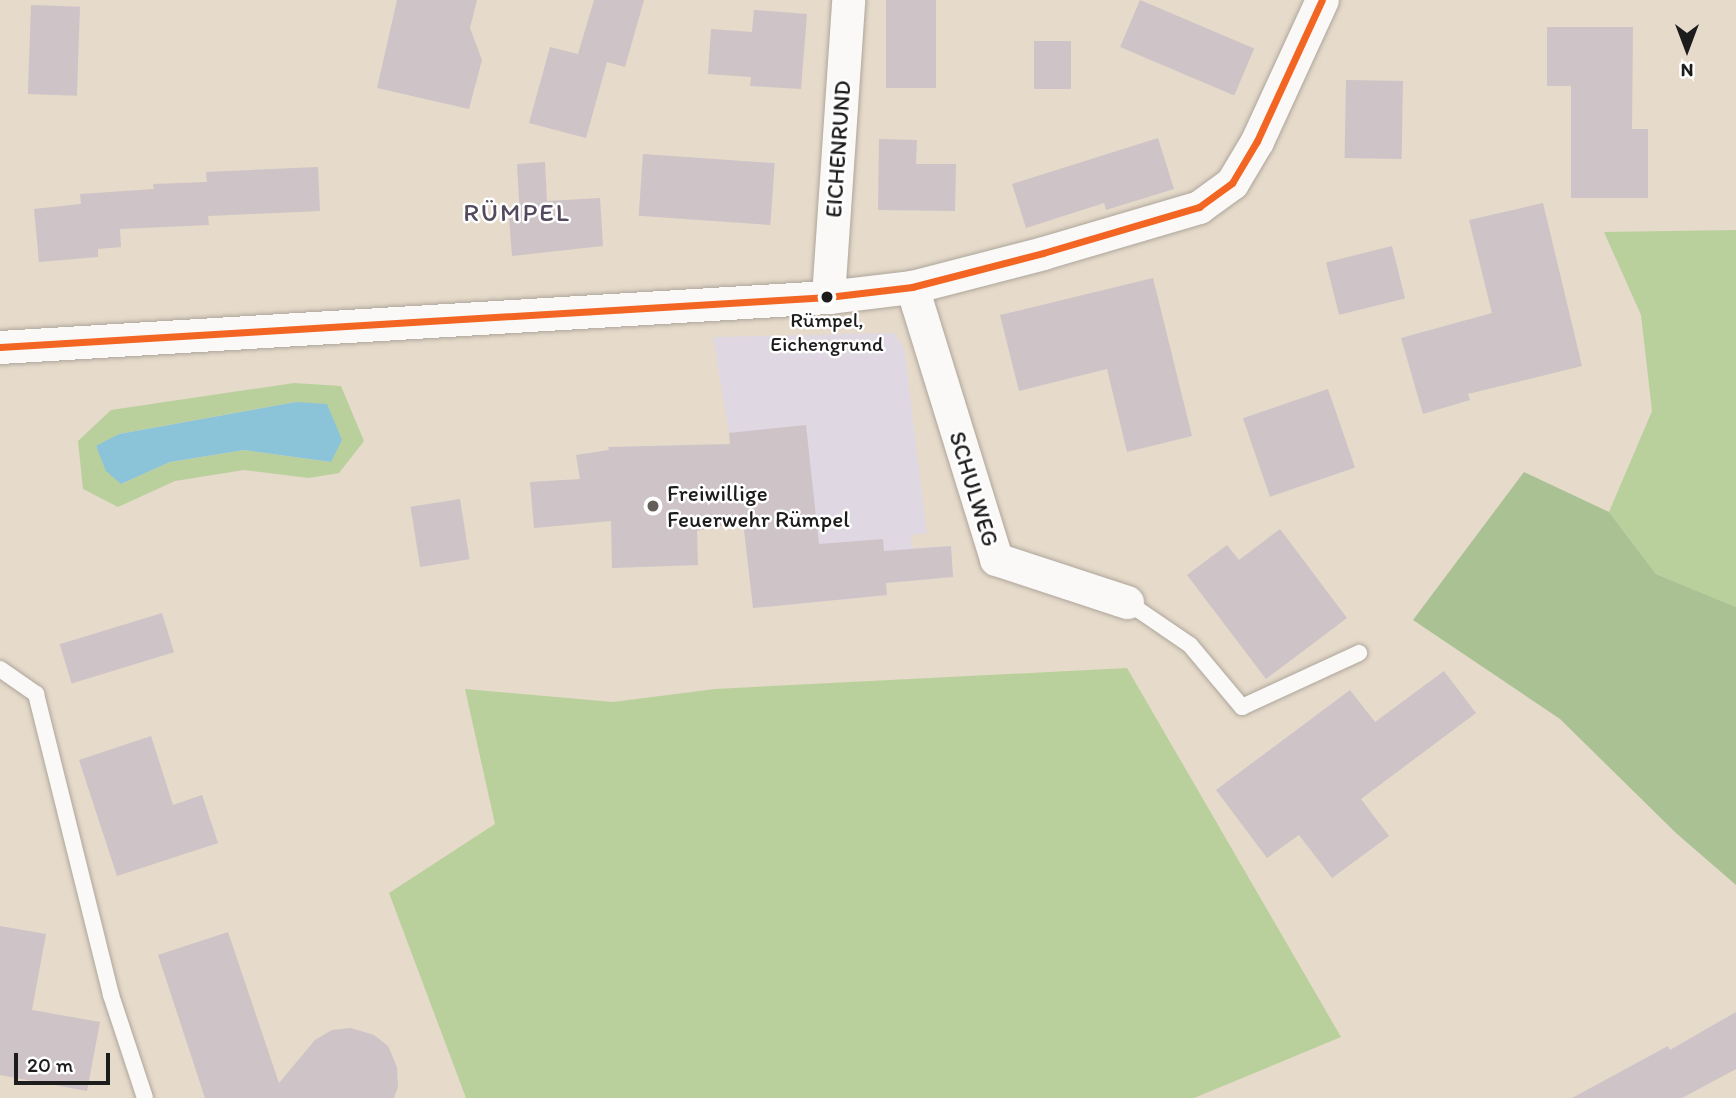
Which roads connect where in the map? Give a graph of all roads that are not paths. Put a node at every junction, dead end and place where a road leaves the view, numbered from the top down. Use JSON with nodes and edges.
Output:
{"nodes":[{"id":1,"x":848,"y":0,"type":"edge"},
{"id":2,"x":1322,"y":0,"type":"edge"},
{"id":3,"x":912,"y":287,"type":"junction"},
{"id":4,"x":828,"y":298,"type":"junction"},
{"id":5,"x":0,"y":347,"type":"edge"},
{"id":6,"x":1127,"y":602,"type":"joint"},
{"id":7,"x":1359,"y":653,"type":"dead end"},
{"id":8,"x":0,"y":669,"type":"edge"},
{"id":9,"x":145,"y":1098,"type":"edge"}],
"edges":[{"from":1,"to":4,"type":"street","name":"EICHENRUND"},
{"from":2,"to":3,"type":"street"},
{"from":3,"to":4,"type":"street"},
{"from":3,"to":6,"type":"street","name":"SCHULWEG"},
{"from":4,"to":5,"type":"street"},
{"from":6,"to":7,"type":"lane"},
{"from":8,"to":9,"type":"lane"}]}
